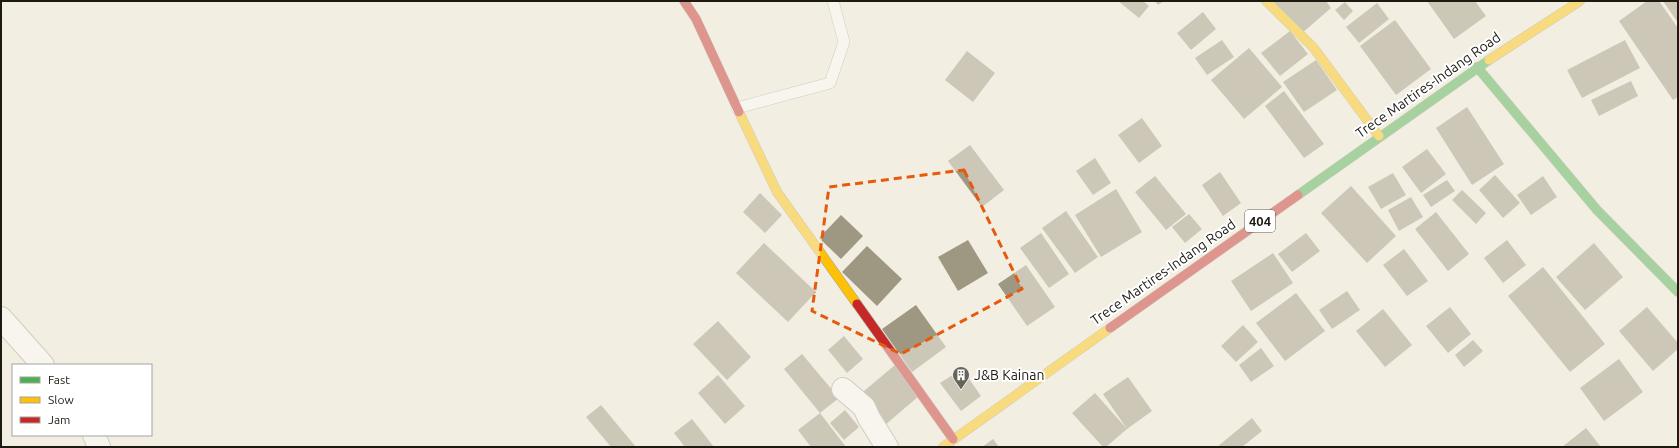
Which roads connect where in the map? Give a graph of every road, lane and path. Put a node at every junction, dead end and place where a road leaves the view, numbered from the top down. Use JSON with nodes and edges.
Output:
{"nodes":[{"id":1,"x":684,"y":1,"type":"edge"},
{"id":2,"x":833,"y":1,"type":"edge"},
{"id":3,"x":1266,"y":1,"type":"edge"},
{"id":4,"x":1580,"y":1,"type":"edge"},
{"id":5,"x":1477,"y":67,"type":"junction"},
{"id":6,"x":737,"y":108,"type":"junction"},
{"id":7,"x":1379,"y":136,"type":"junction"},
{"id":8,"x":1678,"y":292,"type":"edge"},
{"id":9,"x":1,"y":318,"type":"edge"},
{"id":10,"x":43,"y":364,"type":"edge"},
{"id":11,"x":843,"y":389,"type":"dead end"},
{"id":12,"x":94,"y":436,"type":"edge"},
{"id":13,"x":953,"y":440,"type":"junction"},
{"id":14,"x":99,"y":447,"type":"edge"},
{"id":15,"x":887,"y":447,"type":"edge"},
{"id":16,"x":943,"y":447,"type":"edge"}],
"edges":[{"from":1,"to":6,"type":"street"},
{"from":2,"to":6,"type":"lane"},
{"from":3,"to":7,"type":"street"},
{"from":4,"to":5,"type":"street","name":"Trece Martires-Indang Road","number":"404"},
{"from":5,"to":7,"type":"street","name":"Trece Martires-Indang Road","number":"404"},
{"from":5,"to":8,"type":"street"},
{"from":6,"to":13,"type":"street"},
{"from":7,"to":13,"type":"street","name":"Trece Martires-Indang Road","number":"404"},
{"from":9,"to":10,"type":"street"},
{"from":11,"to":15,"type":"street"},
{"from":12,"to":14,"type":"street"},
{"from":13,"to":16,"type":"street","name":"Trece Martires-Indang Road","number":"404"}]}
